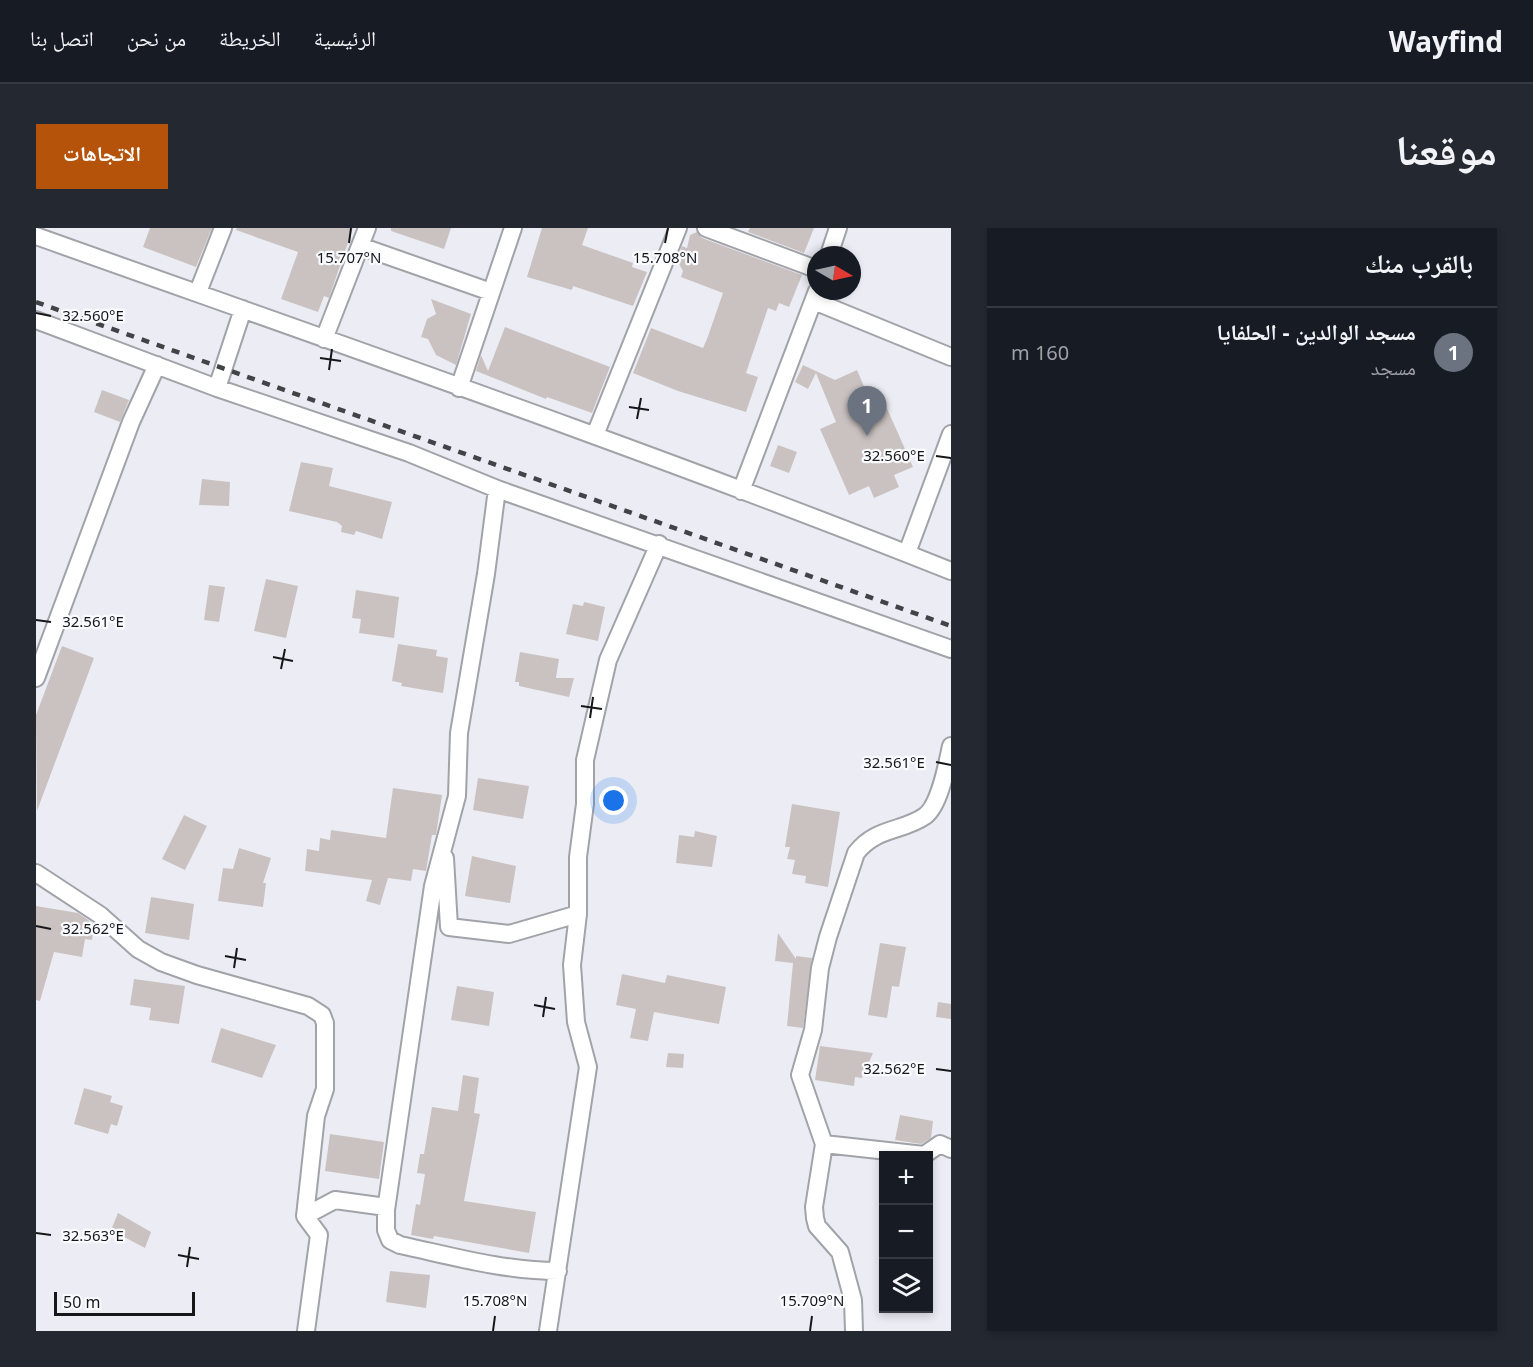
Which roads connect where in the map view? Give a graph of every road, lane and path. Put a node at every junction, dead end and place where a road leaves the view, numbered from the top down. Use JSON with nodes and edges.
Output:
{"nodes":[{"id":1,"x":223,"y":228,"type":"edge"},
{"id":2,"x":367,"y":228,"type":"edge"},
{"id":3,"x":513,"y":228,"type":"edge"},
{"id":4,"x":678,"y":228,"type":"edge"},
{"id":5,"x":706,"y":228,"type":"edge"},
{"id":6,"x":838,"y":228,"type":"edge"},
{"id":7,"x":57,"y":235,"type":"edge"},
{"id":8,"x":36,"y":236,"type":"edge"},
{"id":9,"x":360,"y":246,"type":"junction"},
{"id":10,"x":832,"y":246,"type":"edge"},
{"id":11,"x":807,"y":266,"type":"edge"},
{"id":12,"x":198,"y":292,"type":"junction"},
{"id":13,"x":490,"y":292,"type":"junction"},
{"id":14,"x":813,"y":300,"type":"edge"},
{"id":15,"x":824,"y":300,"type":"edge"},
{"id":16,"x":243,"y":309,"type":"junction"},
{"id":17,"x":36,"y":320,"type":"edge"},
{"id":18,"x":324,"y":339,"type":"junction"},
{"id":19,"x":951,"y":357,"type":"edge"},
{"id":20,"x":158,"y":365,"type":"junction"},
{"id":21,"x":217,"y":388,"type":"junction"},
{"id":22,"x":459,"y":388,"type":"junction"},
{"id":23,"x":951,"y":434,"type":"edge"},
{"id":24,"x":595,"y":435,"type":"junction"},
{"id":25,"x":497,"y":489,"type":"junction"},
{"id":26,"x":741,"y":491,"type":"junction"},
{"id":27,"x":659,"y":544,"type":"junction"},
{"id":28,"x":907,"y":553,"type":"junction"},
{"id":29,"x":951,"y":571,"type":"edge"},
{"id":30,"x":951,"y":649,"type":"edge"},
{"id":31,"x":36,"y":678,"type":"edge"},
{"id":32,"x":951,"y":746,"type":"edge"},
{"id":33,"x":444,"y":842,"type":"junction"},
{"id":34,"x":36,"y":873,"type":"edge"},
{"id":35,"x":578,"y":914,"type":"junction"},
{"id":36,"x":824,"y":1144,"type":"junction"},
{"id":37,"x":951,"y":1149,"type":"edge"},
{"id":38,"x":386,"y":1208,"type":"junction"},
{"id":39,"x":305,"y":1216,"type":"junction"},
{"id":40,"x":558,"y":1271,"type":"junction"},
{"id":41,"x":306,"y":1331,"type":"edge"},
{"id":42,"x":548,"y":1331,"type":"edge"},
{"id":43,"x":854,"y":1331,"type":"edge"}],
"edges":[{"from":1,"to":12,"type":"street"},
{"from":2,"to":9,"type":"street"},
{"from":3,"to":13,"type":"street"},
{"from":4,"to":24,"type":"street"},
{"from":5,"to":11,"type":"street"},
{"from":6,"to":10,"type":"street"},
{"from":7,"to":8,"type":"street"},
{"from":7,"to":12,"type":"street"},
{"from":9,"to":13,"type":"street"},
{"from":9,"to":18,"type":"street"},
{"from":12,"to":16,"type":"street"},
{"from":13,"to":22,"type":"street"},
{"from":14,"to":26,"type":"street"},
{"from":15,"to":19,"type":"street"},
{"from":16,"to":18,"type":"street"},
{"from":16,"to":21,"type":"street"},
{"from":17,"to":20,"type":"street"},
{"from":18,"to":22,"type":"street"},
{"from":20,"to":21,"type":"street"},
{"from":20,"to":31,"type":"street"},
{"from":21,"to":25,"type":"street"},
{"from":22,"to":24,"type":"street"},
{"from":23,"to":28,"type":"street"},
{"from":24,"to":26,"type":"street"},
{"from":25,"to":27,"type":"street"},
{"from":25,"to":33,"type":"street"},
{"from":26,"to":28,"type":"street"},
{"from":27,"to":30,"type":"street"},
{"from":27,"to":35,"type":"street"},
{"from":28,"to":29,"type":"street"},
{"from":32,"to":36,"type":"street"},
{"from":33,"to":35,"type":"street"},
{"from":33,"to":38,"type":"street"},
{"from":34,"to":39,"type":"street"},
{"from":35,"to":40,"type":"street"},
{"from":36,"to":37,"type":"street"},
{"from":36,"to":43,"type":"street"},
{"from":38,"to":39,"type":"street"},
{"from":38,"to":40,"type":"street"},
{"from":39,"to":41,"type":"street"},
{"from":40,"to":42,"type":"street"}]}
